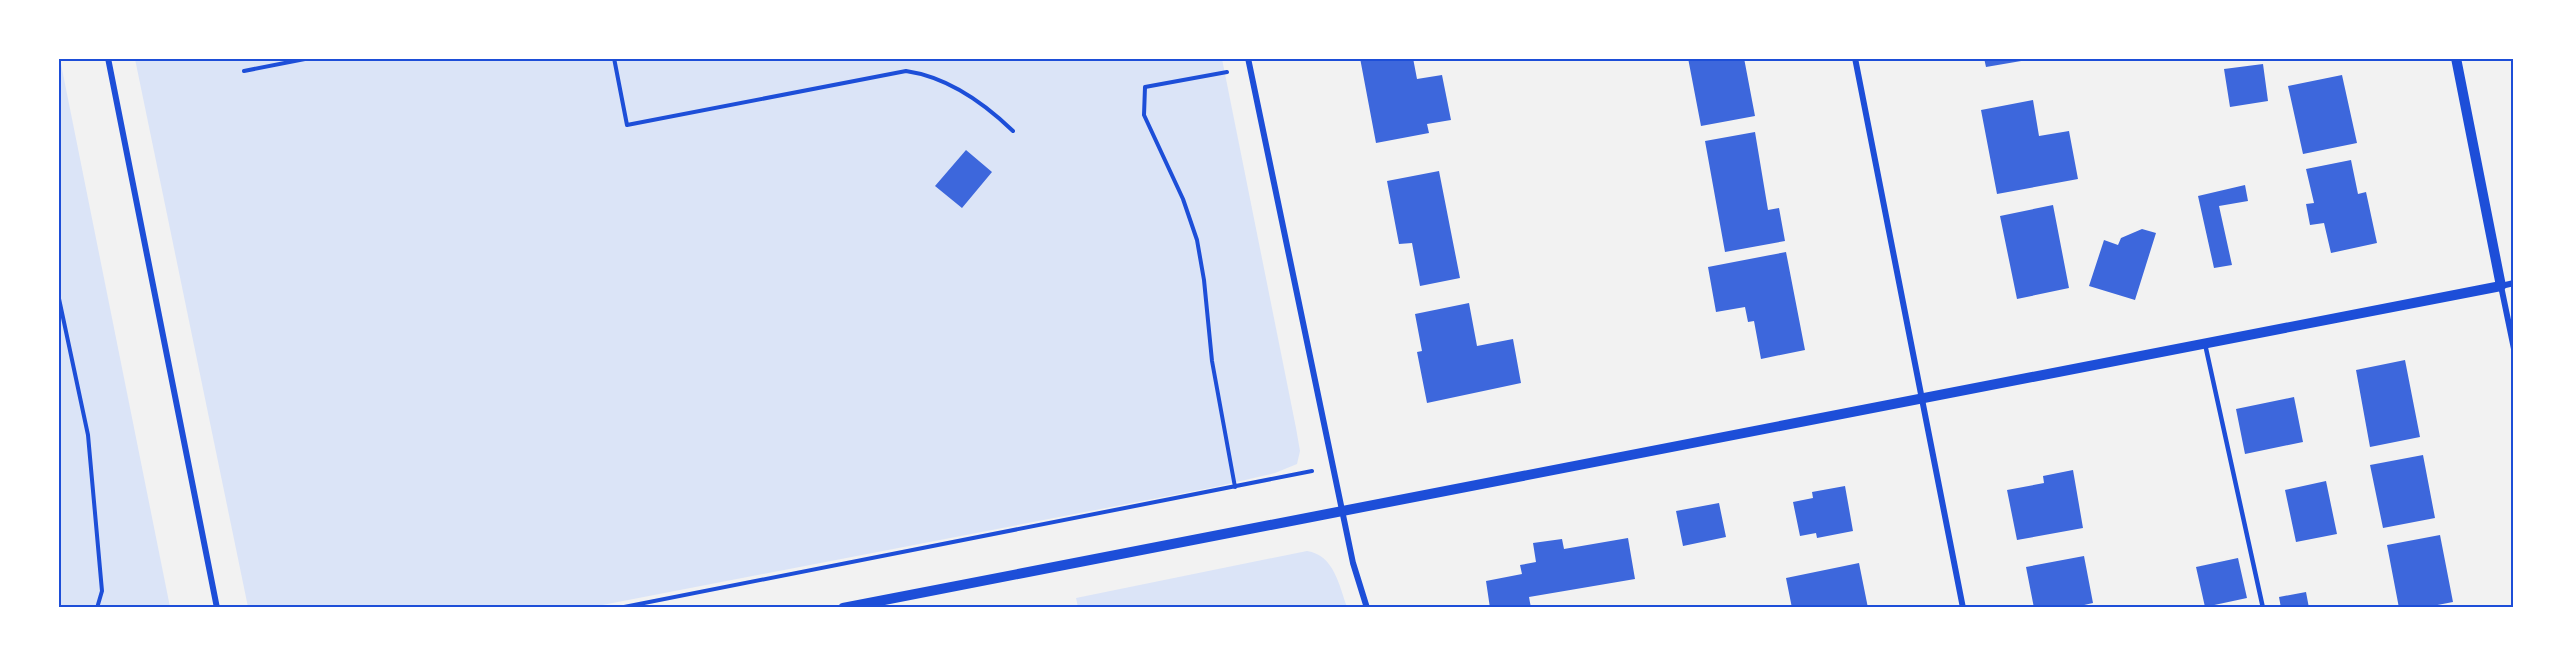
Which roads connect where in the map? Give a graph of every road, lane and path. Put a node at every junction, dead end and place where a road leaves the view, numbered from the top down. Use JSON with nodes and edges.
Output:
{"nodes":[{"id":1,"x":108,"y":58,"type":"edge"},
{"id":2,"x":310,"y":58,"type":"edge"},
{"id":3,"x":614,"y":58,"type":"edge"},
{"id":4,"x":1248,"y":58,"type":"edge"},
{"id":5,"x":1855,"y":58,"type":"edge"},
{"id":6,"x":2456,"y":58,"type":"edge"},
{"id":7,"x":1250,"y":69,"type":"junction"},
{"id":8,"x":244,"y":71,"type":"dead end"},
{"id":9,"x":1013,"y":131,"type":"dead end"},
{"id":10,"x":2514,"y":283,"type":"edge"},
{"id":11,"x":2501,"y":286,"type":"junction"},
{"id":12,"x":58,"y":294,"type":"edge"},
{"id":13,"x":2205,"y":343,"type":"junction"},
{"id":14,"x":2514,"y":349,"type":"edge"},
{"id":15,"x":1923,"y":397,"type":"junction"},
{"id":16,"x":1333,"y":467,"type":"junction"},
{"id":17,"x":1235,"y":487,"type":"junction"},
{"id":18,"x":1343,"y":510,"type":"junction"},
{"id":19,"x":97,"y":608,"type":"edge"},
{"id":20,"x":217,"y":608,"type":"edge"},
{"id":21,"x":619,"y":608,"type":"edge"},
{"id":22,"x":843,"y":608,"type":"edge"},
{"id":23,"x":1367,"y":608,"type":"edge"},
{"id":24,"x":1963,"y":608,"type":"edge"},
{"id":25,"x":2263,"y":608,"type":"edge"}],
"edges":[{"from":1,"to":20,"type":"street"},
{"from":2,"to":8,"type":"path"},
{"from":3,"to":9,"type":"path"},
{"from":4,"to":7,"type":"street"},
{"from":5,"to":15,"type":"street"},
{"from":6,"to":11,"type":"street"},
{"from":7,"to":16,"type":"street"},
{"from":7,"to":17,"type":"path"},
{"from":10,"to":11,"type":"street"},
{"from":11,"to":13,"type":"street"},
{"from":11,"to":14,"type":"street"},
{"from":12,"to":19,"type":"path"},
{"from":13,"to":15,"type":"street"},
{"from":13,"to":25,"type":"lane"},
{"from":15,"to":18,"type":"street"},
{"from":15,"to":24,"type":"street"},
{"from":16,"to":17,"type":"path"},
{"from":16,"to":18,"type":"street"},
{"from":17,"to":21,"type":"path"},
{"from":18,"to":22,"type":"street"},
{"from":18,"to":23,"type":"street"}]}
